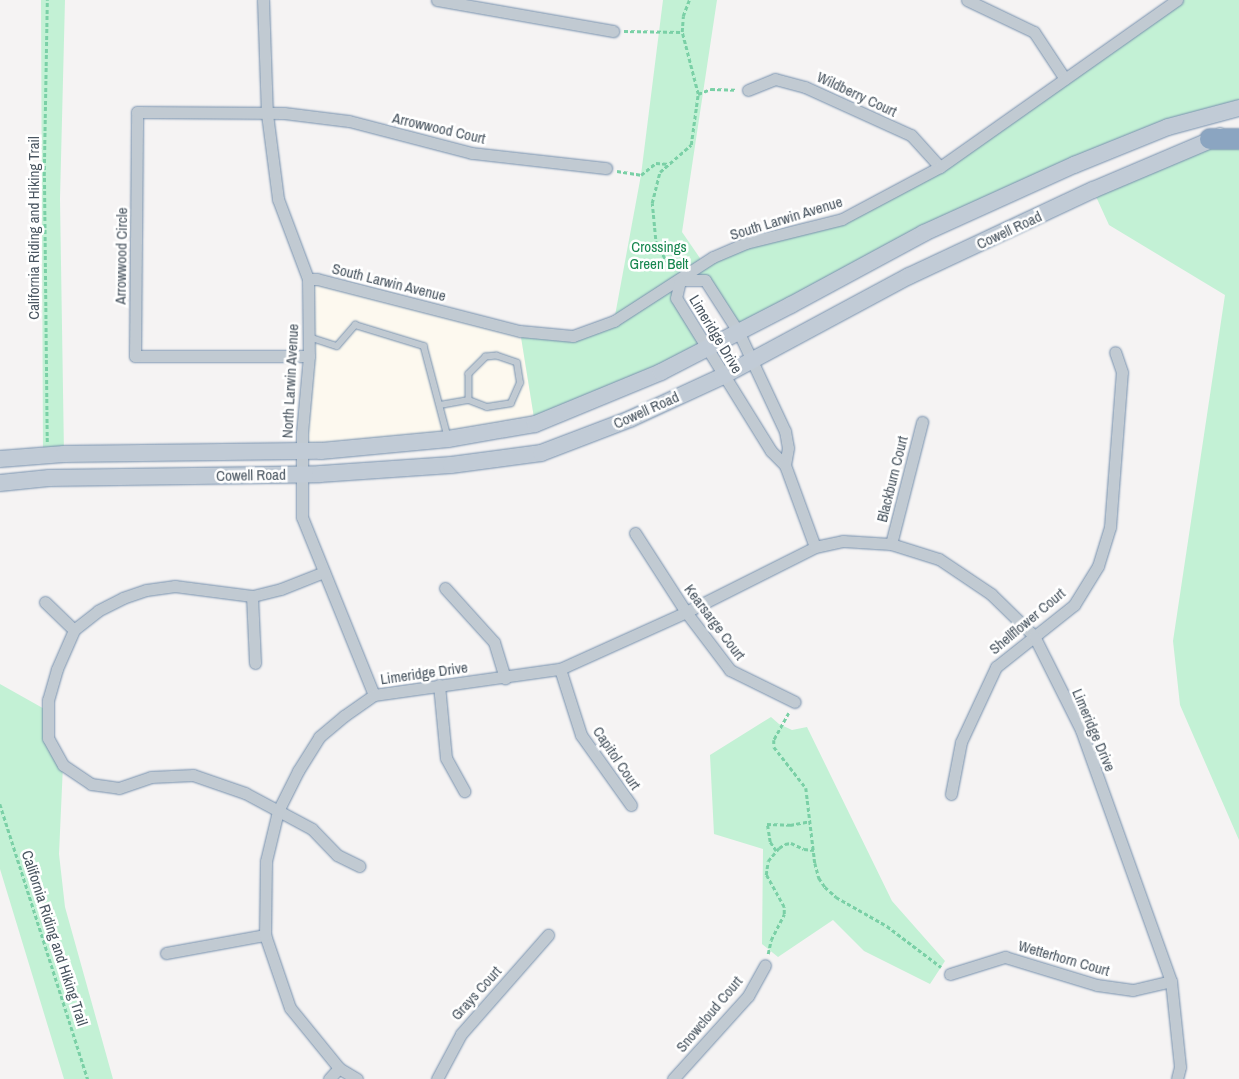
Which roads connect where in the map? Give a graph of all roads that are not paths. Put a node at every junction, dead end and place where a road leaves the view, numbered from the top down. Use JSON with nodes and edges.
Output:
{"nodes":[{"id":1,"x":263,"y":0,"type":"edge"},
{"id":2,"x":437,"y":0,"type":"edge"},
{"id":3,"x":967,"y":0,"type":"edge"},
{"id":4,"x":1177,"y":0,"type":"edge"},
{"id":5,"x":613,"y":31,"type":"road end"},
{"id":6,"x":1065,"y":79,"type":"junction"},
{"id":7,"x":748,"y":90,"type":"road end"},
{"id":8,"x":1239,"y":108,"type":"edge"},
{"id":9,"x":267,"y":114,"type":"junction"},
{"id":10,"x":1239,"y":131,"type":"edge"},
{"id":11,"x":1210,"y":139,"type":"junction"},
{"id":12,"x":1239,"y":139,"type":"edge"},
{"id":13,"x":940,"y":167,"type":"junction"},
{"id":14,"x":606,"y":168,"type":"road end"},
{"id":15,"x":308,"y":279,"type":"junction"},
{"id":16,"x":680,"y":280,"type":"junction"},
{"id":17,"x":739,"y":332,"type":"junction"},
{"id":18,"x":309,"y":338,"type":"junction"},
{"id":19,"x":706,"y":350,"type":"junction"},
{"id":20,"x":1115,"y":352,"type":"dead end"},
{"id":21,"x":309,"y":356,"type":"junction"},
{"id":22,"x":751,"y":360,"type":"junction"},
{"id":23,"x":723,"y":376,"type":"junction"},
{"id":24,"x":469,"y":400,"type":"junction"},
{"id":25,"x":440,"y":405,"type":"junction"},
{"id":26,"x":922,"y":422,"type":"dead end"},
{"id":27,"x":448,"y":439,"type":"junction"},
{"id":28,"x":302,"y":452,"type":"junction"},
{"id":29,"x":0,"y":459,"type":"edge"},
{"id":30,"x":785,"y":465,"type":"junction"},
{"id":31,"x":301,"y":474,"type":"junction"},
{"id":32,"x":0,"y":482,"type":"edge"},
{"id":33,"x":635,"y":533,"type":"dead end"},
{"id":34,"x":891,"y":544,"type":"junction"},
{"id":35,"x":815,"y":547,"type":"junction"},
{"id":36,"x":324,"y":572,"type":"junction"},
{"id":37,"x":445,"y":588,"type":"dead end"},
{"id":38,"x":252,"y":596,"type":"junction"},
{"id":39,"x":45,"y":602,"type":"dead end"},
{"id":40,"x":686,"y":612,"type":"junction"},
{"id":41,"x":74,"y":630,"type":"junction"},
{"id":42,"x":1034,"y":636,"type":"junction"},
{"id":43,"x":255,"y":663,"type":"dead end"},
{"id":44,"x":560,"y":669,"type":"junction"},
{"id":45,"x":505,"y":678,"type":"junction"},
{"id":46,"x":439,"y":685,"type":"junction"},
{"id":47,"x":374,"y":695,"type":"junction"},
{"id":48,"x":795,"y":702,"type":"road end"},
{"id":49,"x":464,"y":791,"type":"dead end"},
{"id":50,"x":951,"y":794,"type":"dead end"},
{"id":51,"x":631,"y":805,"type":"dead end"},
{"id":52,"x":278,"y":811,"type":"junction"},
{"id":53,"x":360,"y":866,"type":"dead end"},
{"id":54,"x":265,"y":935,"type":"junction"},
{"id":55,"x":548,"y":935,"type":"dead end"},
{"id":56,"x":166,"y":953,"type":"dead end"},
{"id":57,"x":765,"y":966,"type":"road end"},
{"id":58,"x":950,"y":974,"type":"road end"},
{"id":59,"x":1171,"y":981,"type":"junction"},
{"id":60,"x":339,"y":1068,"type":"junction"},
{"id":61,"x":329,"y":1079,"type":"edge"},
{"id":62,"x":358,"y":1079,"type":"edge"},
{"id":63,"x":437,"y":1079,"type":"edge"},
{"id":64,"x":673,"y":1079,"type":"edge"},
{"id":65,"x":1177,"y":1079,"type":"edge"}],
"edges":[{"from":1,"to":9,"type":"street","name":"North Larwin Avenue"},
{"from":2,"to":5,"type":"street"},
{"from":3,"to":6,"type":"street"},
{"from":4,"to":6,"type":"street","name":"South Larwin Avenue"},
{"from":6,"to":13,"type":"street","name":"South Larwin Avenue"},
{"from":7,"to":13,"type":"street","name":"Wildberry Court"},
{"from":8,"to":17,"type":"street","name":"Cowell Road"},
{"from":9,"to":14,"type":"street","name":"Arrowwood Court"},
{"from":9,"to":15,"type":"street","name":"North Larwin Avenue"},
{"from":9,"to":21,"type":"street","name":"Arrowwood Circle"},
{"from":10,"to":11,"type":"street","name":"Cowell Road"},
{"from":11,"to":12,"type":"highway"},
{"from":11,"to":22,"type":"street","name":"Cowell Road"},
{"from":13,"to":16,"type":"street","name":"South Larwin Avenue"},
{"from":15,"to":16,"type":"street","name":"South Larwin Avenue"},
{"from":15,"to":18,"type":"street","name":"North Larwin Avenue"},
{"from":16,"to":17,"type":"street","name":"Limeridge Drive"},
{"from":16,"to":19,"type":"street","name":"Limeridge Drive"},
{"from":17,"to":19,"type":"street","name":"Cowell Road"},
{"from":17,"to":22,"type":"street","name":"Limeridge Drive"},
{"from":18,"to":21,"type":"street","name":"North Larwin Avenue"},
{"from":18,"to":25,"type":"lane"},
{"from":19,"to":23,"type":"street","name":"Limeridge Drive"},
{"from":19,"to":27,"type":"street","name":"Cowell Road"},
{"from":20,"to":42,"type":"street","name":"Shellflower Court"},
{"from":21,"to":28,"type":"street","name":"North Larwin Avenue"},
{"from":22,"to":23,"type":"street","name":"Cowell Road"},
{"from":22,"to":30,"type":"street","name":"Limeridge Drive"},
{"from":23,"to":30,"type":"street","name":"Limeridge Drive"},
{"from":23,"to":31,"type":"street","name":"Cowell Road"},
{"from":24,"to":24,"type":"lane"},
{"from":24,"to":25,"type":"lane"},
{"from":25,"to":27,"type":"lane"},
{"from":26,"to":34,"type":"street","name":"Blackburn Court"},
{"from":27,"to":28,"type":"street","name":"Cowell Road"},
{"from":28,"to":29,"type":"street","name":"Cowell Road"},
{"from":28,"to":31,"type":"street","name":"North Larwin Avenue"},
{"from":30,"to":35,"type":"street","name":"Limeridge Drive"},
{"from":31,"to":32,"type":"street","name":"Cowell Road"},
{"from":31,"to":36,"type":"street","name":"North Larwin Avenue"},
{"from":33,"to":40,"type":"street","name":"Kearsarge Court"},
{"from":34,"to":35,"type":"street","name":"Limeridge Drive"},
{"from":34,"to":42,"type":"street","name":"Limeridge Drive"},
{"from":35,"to":40,"type":"street","name":"Limeridge Drive"},
{"from":36,"to":38,"type":"street"},
{"from":36,"to":47,"type":"street","name":"North Larwin Avenue"},
{"from":37,"to":45,"type":"street"},
{"from":38,"to":41,"type":"street"},
{"from":38,"to":43,"type":"street"},
{"from":39,"to":41,"type":"street"},
{"from":40,"to":44,"type":"street","name":"Limeridge Drive"},
{"from":40,"to":48,"type":"street","name":"Kearsarge Court"},
{"from":41,"to":52,"type":"street"},
{"from":42,"to":50,"type":"street","name":"Shellflower Court"},
{"from":42,"to":59,"type":"street","name":"Limeridge Drive"},
{"from":44,"to":45,"type":"street","name":"Limeridge Drive"},
{"from":44,"to":51,"type":"street","name":"Capitol Court"},
{"from":45,"to":46,"type":"street","name":"Limeridge Drive"},
{"from":46,"to":47,"type":"street","name":"Limeridge Drive"},
{"from":46,"to":49,"type":"street"},
{"from":47,"to":52,"type":"street","name":"Limeridge Drive"},
{"from":52,"to":53,"type":"street"},
{"from":52,"to":54,"type":"street","name":"Limeridge Drive"},
{"from":54,"to":56,"type":"street"},
{"from":54,"to":60,"type":"street","name":"Limeridge Drive"},
{"from":55,"to":63,"type":"street","name":"Grays Court"},
{"from":57,"to":64,"type":"street","name":"Snowcloud Court"},
{"from":58,"to":59,"type":"street","name":"Wetterhorn Court"},
{"from":59,"to":65,"type":"street","name":"Limeridge Drive"},
{"from":60,"to":61,"type":"street"},
{"from":60,"to":62,"type":"street","name":"Limeridge Drive"}]}
